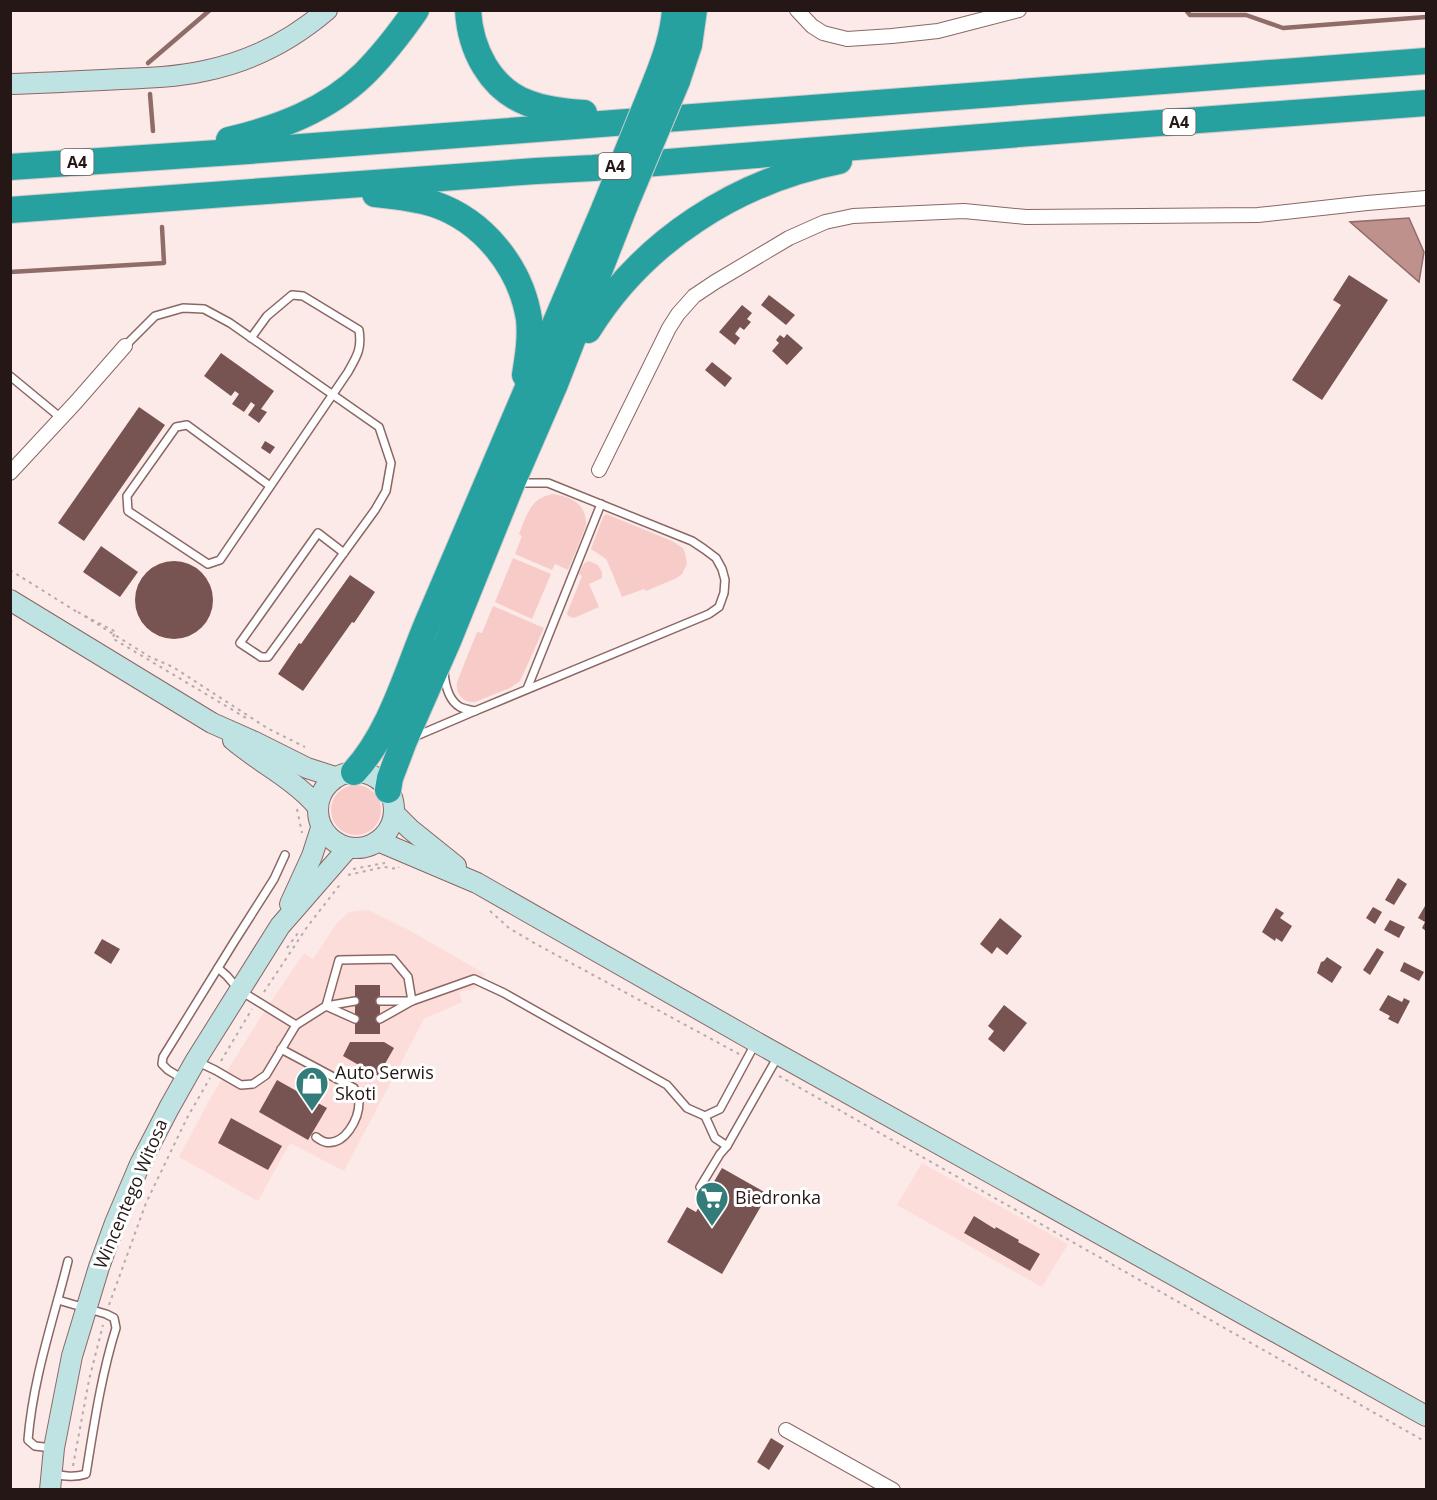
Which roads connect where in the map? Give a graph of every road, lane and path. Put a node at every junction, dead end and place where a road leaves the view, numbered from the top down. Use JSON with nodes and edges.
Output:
{"nodes":[{"id":1,"x":327,"y":10,"type":"edge"},
{"id":2,"x":417,"y":10,"type":"edge"},
{"id":3,"x":468,"y":10,"type":"edge"},
{"id":4,"x":675,"y":10,"type":"edge"},
{"id":5,"x":694,"y":10,"type":"edge"},
{"id":6,"x":797,"y":10,"type":"edge"},
{"id":7,"x":1019,"y":10,"type":"edge"},
{"id":8,"x":1426,"y":61,"type":"edge"},
{"id":9,"x":667,"y":81,"type":"junction"},
{"id":10,"x":10,"y":84,"type":"edge"},
{"id":11,"x":1426,"y":104,"type":"edge"},
{"id":12,"x":677,"y":118,"type":"junction"},
{"id":13,"x":932,"y":142,"type":"junction"},
{"id":14,"x":144,"y":158,"type":"junction"},
{"id":15,"x":10,"y":167,"type":"edge"},
{"id":16,"x":297,"y":189,"type":"junction"},
{"id":17,"x":1426,"y":198,"type":"edge"},
{"id":18,"x":615,"y":206,"type":"junction"},
{"id":19,"x":10,"y":210,"type":"edge"},
{"id":20,"x":250,"y":338,"type":"junction"},
{"id":21,"x":125,"y":346,"type":"joint"},
{"id":22,"x":10,"y":376,"type":"edge"},
{"id":23,"x":555,"y":384,"type":"junction"},
{"id":24,"x":332,"y":394,"type":"junction"},
{"id":25,"x":61,"y":418,"type":"junction"},
{"id":26,"x":511,"y":429,"type":"junction"},
{"id":27,"x":599,"y":470,"type":"dead end"},
{"id":28,"x":10,"y":473,"type":"edge"},
{"id":29,"x":512,"y":483,"type":"junction"},
{"id":30,"x":270,"y":486,"type":"junction"},
{"id":31,"x":601,"y":504,"type":"junction"},
{"id":32,"x":344,"y":553,"type":"junction"},
{"id":33,"x":10,"y":570,"type":"edge"},
{"id":34,"x":10,"y":600,"type":"edge"},
{"id":35,"x":442,"y":653,"type":"junction"},
{"id":36,"x":527,"y":688,"type":"junction"},
{"id":37,"x":474,"y":711,"type":"junction"},
{"id":38,"x":212,"y":723,"type":"junction"},
{"id":39,"x":404,"y":741,"type":"junction"},
{"id":40,"x":306,"y":753,"type":"dead end"},
{"id":41,"x":345,"y":775,"type":"junction"},
{"id":42,"x":391,"y":802,"type":"junction"},
{"id":43,"x":317,"y":806,"type":"junction"},
{"id":44,"x":321,"y":828,"type":"junction"},
{"id":45,"x":378,"y":841,"type":"junction"},
{"id":46,"x":348,"y":848,"type":"junction"},
{"id":47,"x":285,"y":855,"type":"dead end"},
{"id":48,"x":400,"y":865,"type":"dead end"},
{"id":49,"x":477,"y":883,"type":"junction"},
{"id":50,"x":492,"y":907,"type":"dead end"},
{"id":51,"x":499,"y":914,"type":"dead end"},
{"id":52,"x":280,"y":926,"type":"junction"},
{"id":53,"x":571,"y":956,"type":"dead end"},
{"id":54,"x":218,"y":968,"type":"junction"},
{"id":55,"x":240,"y":990,"type":"junction"},
{"id":56,"x":355,"y":1001,"type":"dead end"},
{"id":57,"x":380,"y":1001,"type":"dead end"},
{"id":58,"x":412,"y":1001,"type":"junction"},
{"id":59,"x":257,"y":1002,"type":"junction"},
{"id":60,"x":326,"y":1006,"type":"junction"},
{"id":61,"x":355,"y":1019,"type":"dead end"},
{"id":62,"x":380,"y":1019,"type":"dead end"},
{"id":63,"x":296,"y":1025,"type":"junction"},
{"id":64,"x":281,"y":1049,"type":"junction"},
{"id":65,"x":752,"y":1050,"type":"junction"},
{"id":66,"x":196,"y":1060,"type":"junction"},
{"id":67,"x":775,"y":1063,"type":"junction"},
{"id":68,"x":215,"y":1070,"type":"junction"},
{"id":69,"x":185,"y":1080,"type":"junction"},
{"id":70,"x":705,"y":1116,"type":"junction"},
{"id":71,"x":316,"y":1137,"type":"dead end"},
{"id":72,"x":727,"y":1146,"type":"junction"},
{"id":73,"x":700,"y":1186,"type":"dead end"},
{"id":74,"x":68,"y":1261,"type":"dead end"},
{"id":75,"x":58,"y":1300,"type":"junction"},
{"id":76,"x":86,"y":1309,"type":"junction"},
{"id":77,"x":106,"y":1314,"type":"junction"},
{"id":78,"x":1426,"y":1416,"type":"edge"},
{"id":79,"x":786,"y":1430,"type":"dead end"},
{"id":80,"x":1426,"y":1442,"type":"edge"},
{"id":81,"x":54,"y":1448,"type":"junction"},
{"id":82,"x":71,"y":1477,"type":"junction"},
{"id":83,"x":50,"y":1481,"type":"edge"},
{"id":84,"x":893,"y":1490,"type":"edge"}],
"edges":[{"from":1,"to":10,"type":"street"},
{"from":2,"to":14,"type":"highway"},
{"from":3,"to":12,"type":"highway"},
{"from":4,"to":9,"type":"highway"},
{"from":5,"to":9,"type":"highway"},
{"from":6,"to":7,"type":"street"},
{"from":8,"to":12,"type":"highway","number":"A4"},
{"from":9,"to":18,"type":"highway","bridge":true},
{"from":11,"to":13,"type":"highway","number":"A4"},
{"from":12,"to":14,"type":"highway","number":"A4"},
{"from":13,"to":16,"type":"highway","number":"A4"},
{"from":13,"to":23,"type":"highway"},
{"from":14,"to":15,"type":"highway","number":"A4"},
{"from":16,"to":19,"type":"highway","number":"A4"},
{"from":16,"to":26,"type":"highway"},
{"from":17,"to":27,"type":"street"},
{"from":18,"to":23,"type":"highway"},
{"from":18,"to":26,"type":"highway"},
{"from":20,"to":21,"type":"lane"},
{"from":20,"to":24,"type":"lane"},
{"from":20,"to":24,"type":"lane"},
{"from":21,"to":25,"type":"street"},
{"from":22,"to":25,"type":"lane"},
{"from":23,"to":29,"type":"highway"},
{"from":24,"to":30,"type":"lane"},
{"from":24,"to":32,"type":"lane"},
{"from":25,"to":28,"type":"street"},
{"from":26,"to":41,"type":"highway"},
{"from":29,"to":31,"type":"lane"},
{"from":29,"to":35,"type":"highway"},
{"from":30,"to":30,"type":"lane"},
{"from":31,"to":36,"type":"lane"},
{"from":31,"to":36,"type":"lane"},
{"from":32,"to":32,"type":"lane"},
{"from":33,"to":40,"type":"path"},
{"from":34,"to":38,"type":"street"},
{"from":35,"to":37,"type":"lane"},
{"from":35,"to":39,"type":"highway"},
{"from":36,"to":37,"type":"lane"},
{"from":37,"to":39,"type":"lane"},
{"from":38,"to":41,"type":"street"},
{"from":38,"to":43,"type":"street"},
{"from":39,"to":42,"type":"highway"},
{"from":41,"to":42,"type":"street"},
{"from":41,"to":43,"type":"street"},
{"from":42,"to":45,"type":"street"},
{"from":42,"to":49,"type":"street"},
{"from":43,"to":44,"type":"street"},
{"from":44,"to":46,"type":"street"},
{"from":44,"to":52,"type":"street","name":"Wincentego Witosa"},
{"from":45,"to":46,"type":"street"},
{"from":45,"to":49,"type":"street"},
{"from":46,"to":52,"type":"street","name":"Wincentego Witosa"},
{"from":47,"to":54,"type":"lane"},
{"from":48,"to":59,"type":"path"},
{"from":49,"to":65,"type":"street"},
{"from":50,"to":51,"type":"path"},
{"from":52,"to":55,"type":"street","name":"Wincentego Witosa"},
{"from":53,"to":65,"type":"path"},
{"from":54,"to":55,"type":"lane"},
{"from":54,"to":69,"type":"lane"},
{"from":55,"to":59,"type":"lane"},
{"from":55,"to":66,"type":"street","name":"Wincentego Witosa"},
{"from":56,"to":60,"type":"lane"},
{"from":57,"to":58,"type":"lane"},
{"from":58,"to":60,"type":"lane"},
{"from":58,"to":62,"type":"lane"},
{"from":58,"to":70,"type":"lane"},
{"from":59,"to":63,"type":"lane"},
{"from":59,"to":68,"type":"path"},
{"from":60,"to":61,"type":"lane"},
{"from":60,"to":63,"type":"lane"},
{"from":63,"to":64,"type":"lane"},
{"from":64,"to":68,"type":"lane"},
{"from":64,"to":71,"type":"lane"},
{"from":65,"to":67,"type":"street"},
{"from":65,"to":70,"type":"lane"},
{"from":66,"to":68,"type":"lane"},
{"from":66,"to":69,"type":"street","name":"Wincentego Witosa"},
{"from":67,"to":72,"type":"lane"},
{"from":67,"to":78,"type":"street"},
{"from":67,"to":80,"type":"path"},
{"from":68,"to":77,"type":"path"},
{"from":69,"to":76,"type":"street","name":"Wincentego Witosa"},
{"from":70,"to":72,"type":"lane"},
{"from":72,"to":73,"type":"lane"},
{"from":74,"to":75,"type":"lane"},
{"from":75,"to":76,"type":"lane"},
{"from":75,"to":81,"type":"lane"},
{"from":76,"to":77,"type":"lane"},
{"from":76,"to":81,"type":"street","name":"Wincentego Witosa"},
{"from":77,"to":82,"type":"path"},
{"from":77,"to":82,"type":"lane"},
{"from":79,"to":84,"type":"street"},
{"from":81,"to":83,"type":"street","name":"Wincentego Witosa"},
{"from":82,"to":83,"type":"lane"}]}
